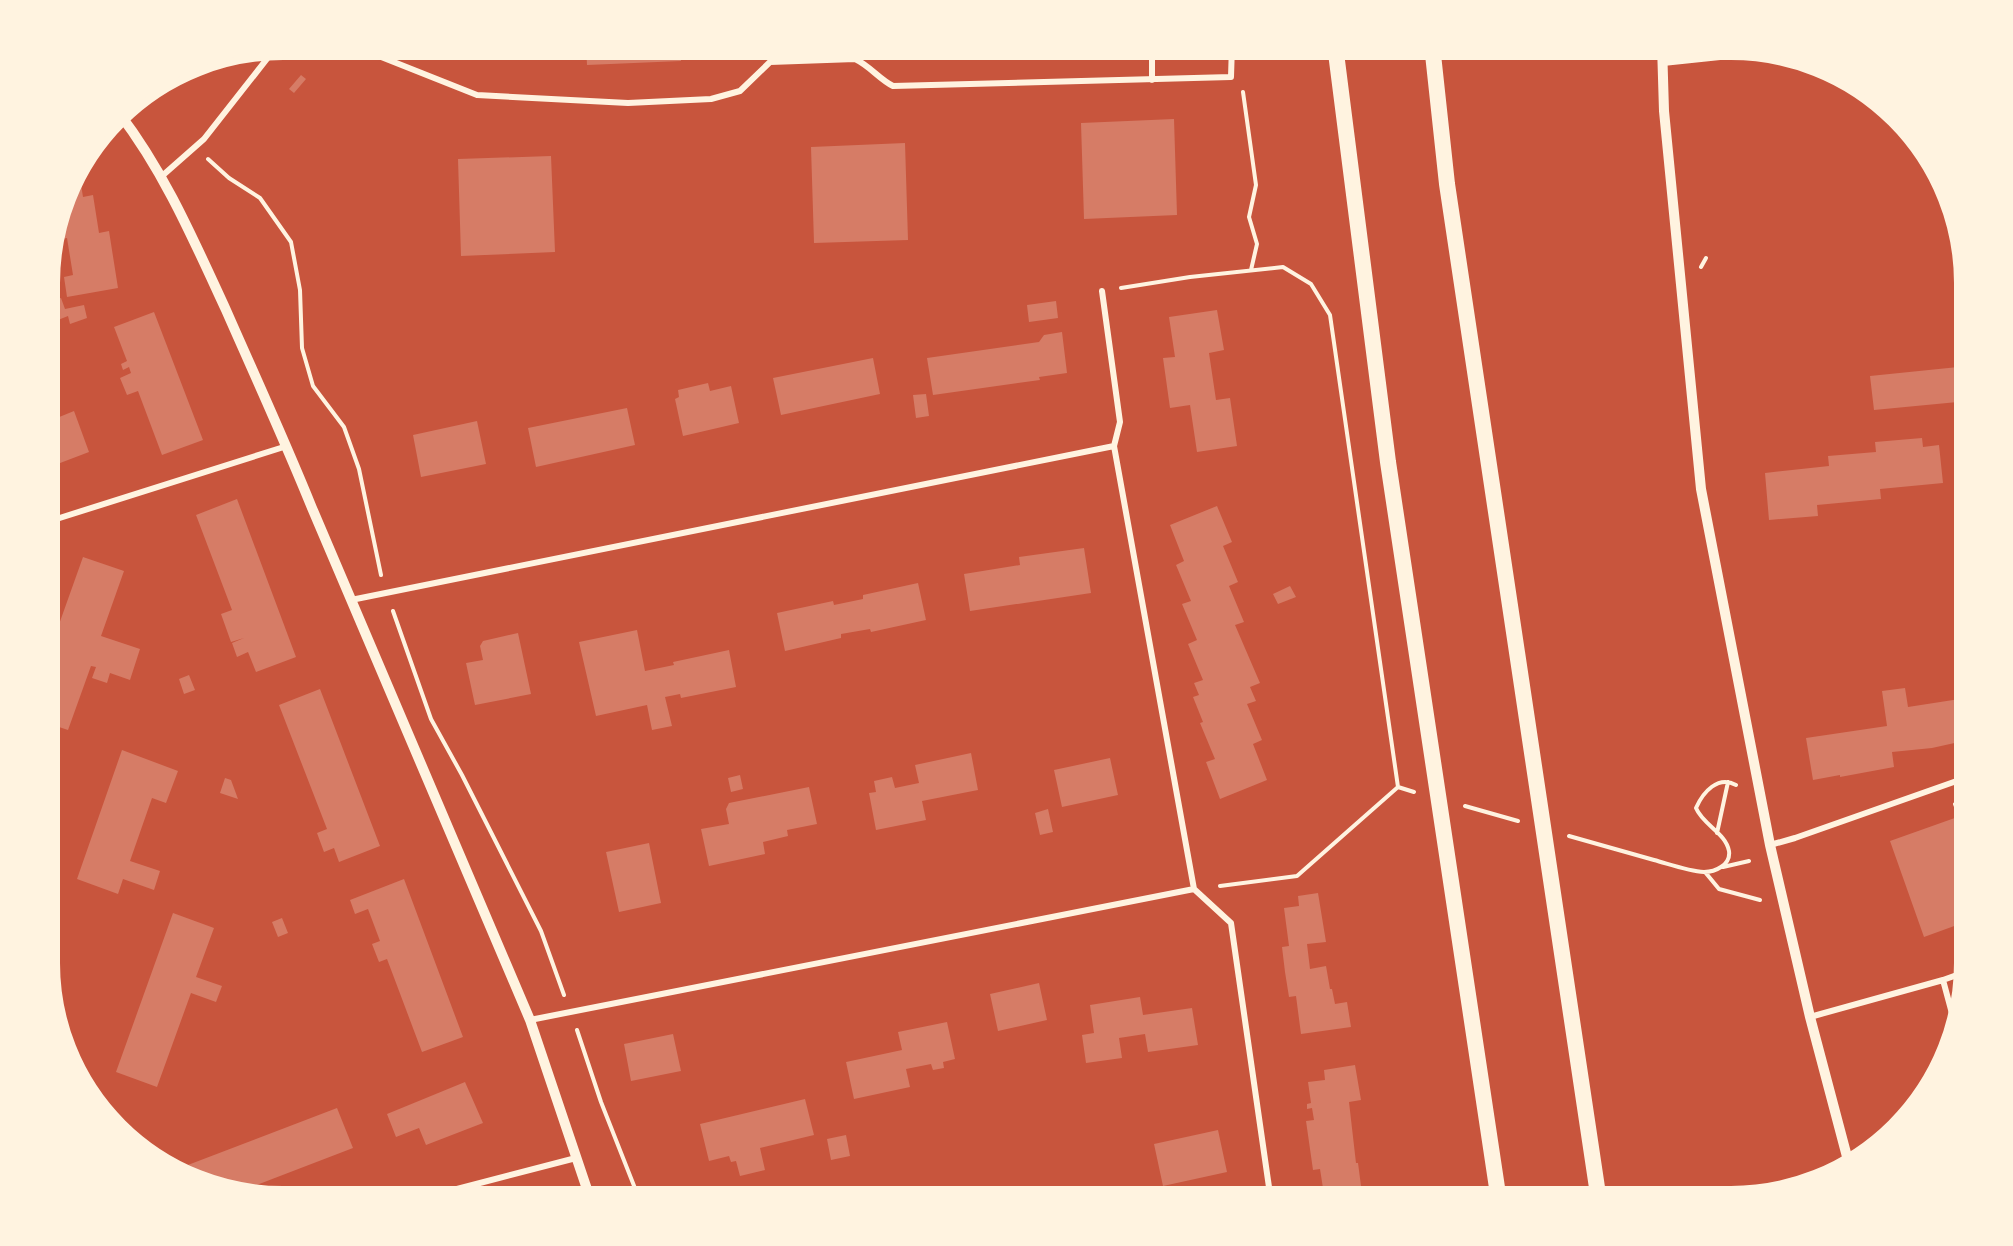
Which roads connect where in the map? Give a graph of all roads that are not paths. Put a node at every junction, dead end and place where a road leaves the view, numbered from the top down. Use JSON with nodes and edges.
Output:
{"nodes":[{"id":1,"x":269,"y":56,"type":"edge"},
{"id":2,"x":379,"y":56,"type":"edge"},
{"id":3,"x":1152,"y":56,"type":"edge"},
{"id":4,"x":1232,"y":56,"type":"edge"},
{"id":5,"x":1336,"y":56,"type":"edge"},
{"id":6,"x":1433,"y":56,"type":"edge"},
{"id":7,"x":1663,"y":56,"type":"edge"},
{"id":8,"x":1730,"y":56,"type":"edge"},
{"id":9,"x":1663,"y":63,"type":"junction"},
{"id":10,"x":1152,"y":80,"type":"junction"},
{"id":11,"x":124,"y":120,"type":"edge"},
{"id":12,"x":162,"y":176,"type":"junction"},
{"id":13,"x":1102,"y":291,"type":"road end"},
{"id":14,"x":288,"y":446,"type":"junction"},
{"id":15,"x":1114,"y":446,"type":"junction"},
{"id":16,"x":56,"y":519,"type":"edge"},
{"id":17,"x":351,"y":600,"type":"junction"},
{"id":18,"x":1958,"y":781,"type":"edge"},
{"id":19,"x":1770,"y":845,"type":"junction"},
{"id":20,"x":1194,"y":889,"type":"junction"},
{"id":21,"x":1957,"y":975,"type":"edge"},
{"id":22,"x":1943,"y":980,"type":"junction"},
{"id":23,"x":1952,"y":1013,"type":"edge"},
{"id":24,"x":1810,"y":1017,"type":"junction"},
{"id":25,"x":530,"y":1020,"type":"junction"},
{"id":26,"x":576,"y":1158,"type":"junction"},
{"id":27,"x":1847,"y":1158,"type":"edge"},
{"id":28,"x":453,"y":1190,"type":"edge"},
{"id":29,"x":587,"y":1190,"type":"edge"},
{"id":30,"x":1268,"y":1190,"type":"edge"},
{"id":31,"x":1497,"y":1190,"type":"edge"},
{"id":32,"x":1597,"y":1190,"type":"edge"}],
"edges":[{"from":1,"to":12,"type":"street"},
{"from":2,"to":10,"type":"street"},
{"from":3,"to":10,"type":"street"},
{"from":4,"to":10,"type":"street"},
{"from":5,"to":31,"type":"highway"},
{"from":6,"to":32,"type":"highway"},
{"from":7,"to":9,"type":"street"},
{"from":8,"to":9,"type":"street"},
{"from":9,"to":19,"type":"street"},
{"from":11,"to":12,"type":"street"},
{"from":12,"to":14,"type":"street"},
{"from":13,"to":15,"type":"street"},
{"from":14,"to":16,"type":"street"},
{"from":14,"to":17,"type":"street"},
{"from":15,"to":17,"type":"street"},
{"from":15,"to":20,"type":"street"},
{"from":17,"to":25,"type":"street"},
{"from":18,"to":19,"type":"street"},
{"from":19,"to":24,"type":"street"},
{"from":20,"to":25,"type":"street"},
{"from":20,"to":30,"type":"street"},
{"from":21,"to":22,"type":"street"},
{"from":22,"to":23,"type":"street"},
{"from":22,"to":24,"type":"street"},
{"from":24,"to":27,"type":"street"},
{"from":25,"to":26,"type":"street"},
{"from":26,"to":28,"type":"street"},
{"from":26,"to":29,"type":"street"}]}
